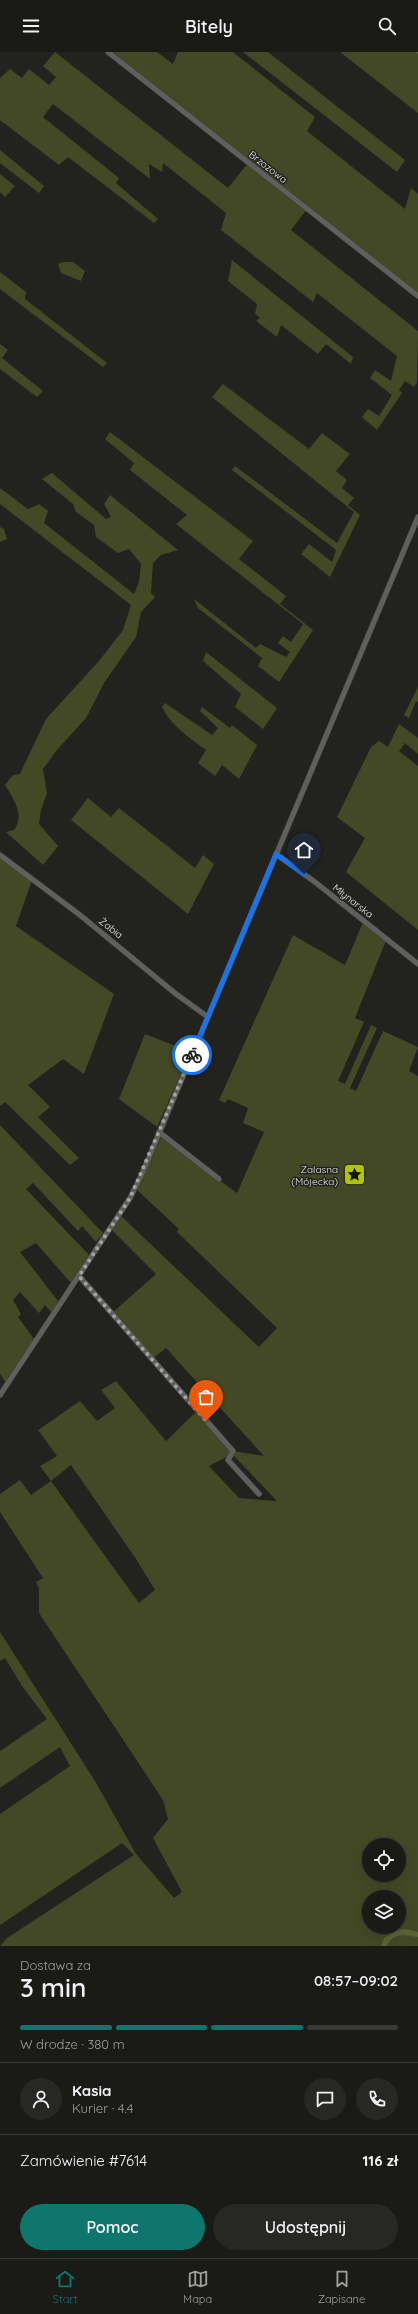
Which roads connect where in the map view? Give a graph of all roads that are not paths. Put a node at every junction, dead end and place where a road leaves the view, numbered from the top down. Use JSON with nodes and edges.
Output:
{"nodes":[{"id":1,"x":108,"y":52,"type":"edge"},
{"id":2,"x":418,"y":296,"type":"edge"},
{"id":3,"x":418,"y":517,"type":"edge"},
{"id":4,"x":276,"y":854,"type":"junction"},
{"id":5,"x":0,"y":855,"type":"edge"},
{"id":6,"x":418,"y":964,"type":"edge"},
{"id":7,"x":208,"y":1017,"type":"junction"},
{"id":8,"x":159,"y":1132,"type":"junction"},
{"id":9,"x":219,"y":1179,"type":"dead end"},
{"id":10,"x":79,"y":1276,"type":"junction"},
{"id":11,"x":0,"y":1395,"type":"edge"},
{"id":12,"x":259,"y":1494,"type":"dead end"}],
"edges":[{"from":1,"to":2,"type":"street","name":"Brzozowa"},
{"from":3,"to":4,"type":"street"},
{"from":4,"to":6,"type":"street","name":"Młynarska"},
{"from":4,"to":7,"type":"street"},
{"from":5,"to":7,"type":"street","name":"Żabia"},
{"from":7,"to":8,"type":"street"},
{"from":8,"to":9,"type":"street"},
{"from":8,"to":10,"type":"street"},
{"from":10,"to":11,"type":"street"},
{"from":10,"to":12,"type":"street"}]}
